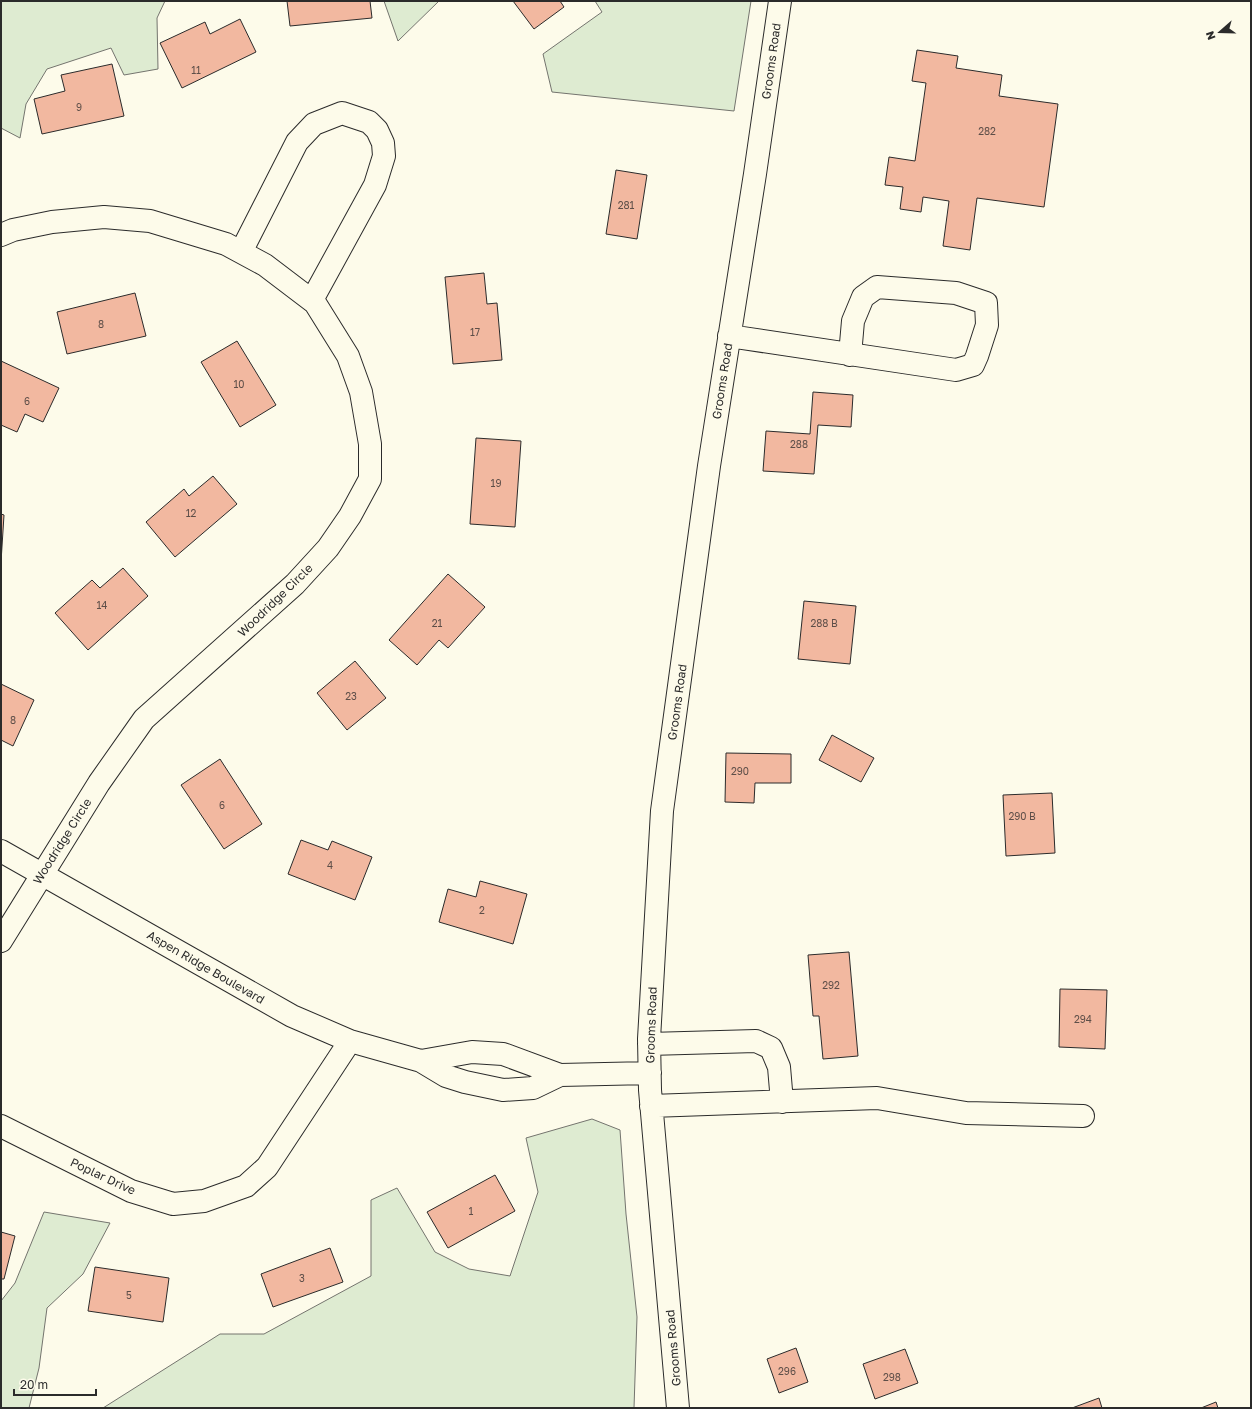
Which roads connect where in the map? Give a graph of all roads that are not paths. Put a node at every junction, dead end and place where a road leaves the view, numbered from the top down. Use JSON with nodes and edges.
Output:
{"nodes":[{"id":1,"x":780,"y":1,"type":"edge"},
{"id":2,"x":1,"y":234,"type":"edge"},
{"id":3,"x":241,"y":252,"type":"junction"},
{"id":4,"x":312,"y":300,"type":"junction"},
{"id":5,"x":729,"y":336,"type":"junction"},
{"id":6,"x":850,"y":354,"type":"junction"},
{"id":7,"x":1,"y":852,"type":"edge"},
{"id":8,"x":42,"y":874,"type":"junction"},
{"id":9,"x":1,"y":941,"type":"edge"},
{"id":10,"x":350,"y":1041,"type":"junction"},
{"id":11,"x":649,"y":1044,"type":"junction"},
{"id":12,"x":421,"y":1061,"type":"junction"},
{"id":13,"x":650,"y":1073,"type":"junction"},
{"id":14,"x":560,"y":1075,"type":"junction"},
{"id":15,"x":782,"y":1102,"type":"junction"},
{"id":16,"x":651,"y":1106,"type":"junction"},
{"id":17,"x":1083,"y":1116,"type":"dead end"},
{"id":18,"x":1,"y":1126,"type":"edge"},
{"id":19,"x":678,"y":1408,"type":"edge"}],
"edges":[{"from":1,"to":5,"type":"street","name":"Grooms Road"},
{"from":2,"to":3,"type":"street","name":"Woodridge Circle"},
{"from":3,"to":4,"type":"street","name":"Woodridge Circle"},
{"from":3,"to":4,"type":"street"},
{"from":4,"to":8,"type":"street","name":"Woodridge Circle"},
{"from":5,"to":6,"type":"street"},
{"from":5,"to":11,"type":"street","name":"Grooms Road"},
{"from":6,"to":6,"type":"street"},
{"from":7,"to":8,"type":"street","name":"Aspen Ridge Boulevard"},
{"from":8,"to":9,"type":"street","name":"Woodridge Circle"},
{"from":8,"to":10,"type":"street","name":"Aspen Ridge Boulevard"},
{"from":10,"to":12,"type":"street","name":"Aspen Ridge Boulevard"},
{"from":10,"to":18,"type":"street","name":"Poplar Drive"},
{"from":11,"to":13,"type":"street","name":"Grooms Road"},
{"from":11,"to":15,"type":"street"},
{"from":12,"to":14,"type":"street","name":"Aspen Ridge Boulevard"},
{"from":12,"to":14,"type":"street","name":"Aspen Ridge Boulevard"},
{"from":13,"to":14,"type":"street","name":"Aspen Ridge Boulevard"},
{"from":13,"to":16,"type":"street","name":"Grooms Road"},
{"from":15,"to":16,"type":"street"},
{"from":15,"to":17,"type":"street"},
{"from":16,"to":19,"type":"street","name":"Grooms Road"}]}
